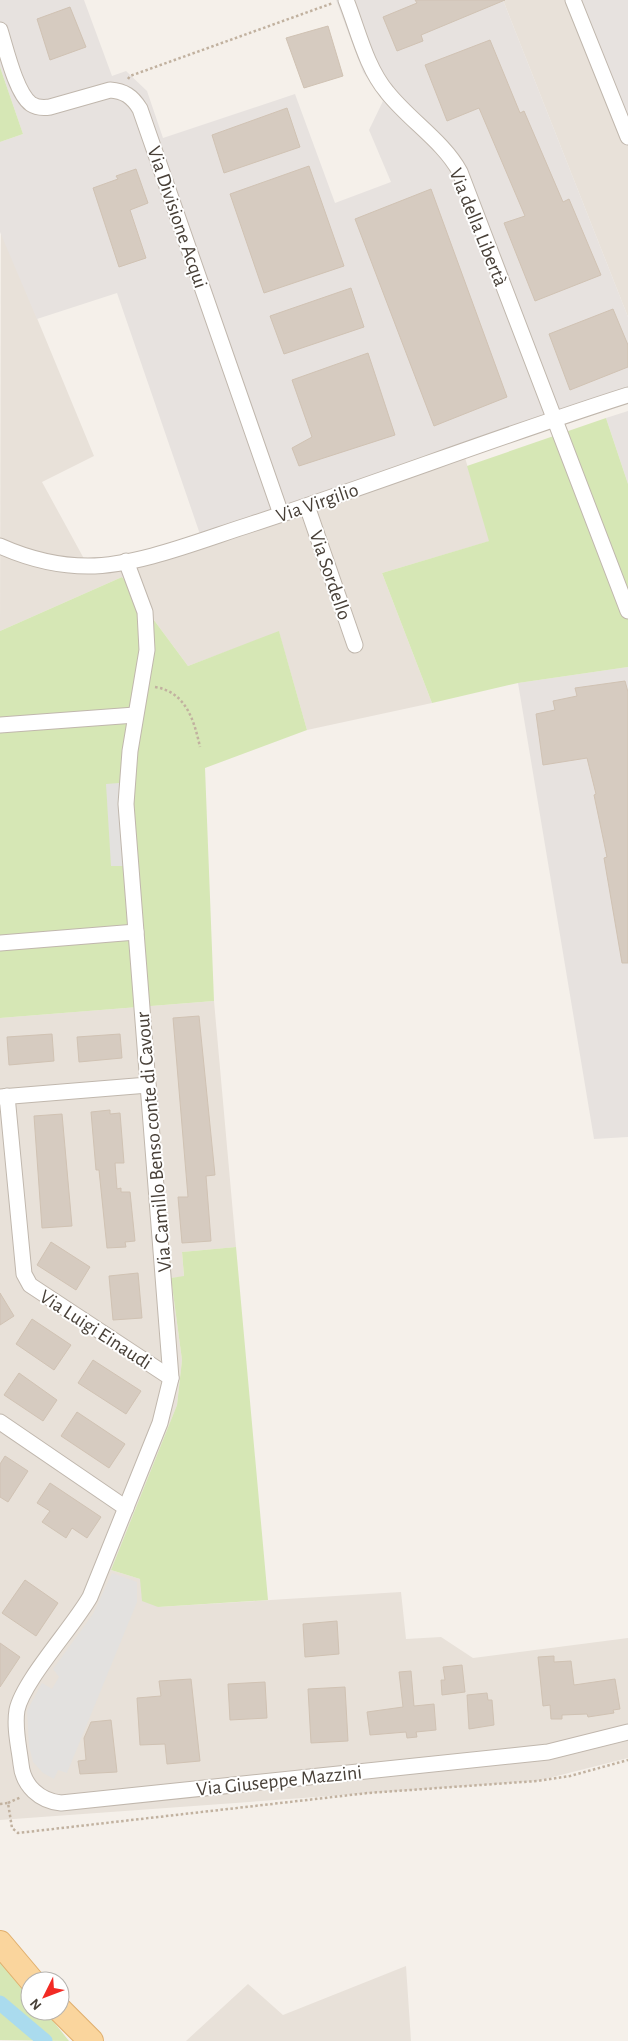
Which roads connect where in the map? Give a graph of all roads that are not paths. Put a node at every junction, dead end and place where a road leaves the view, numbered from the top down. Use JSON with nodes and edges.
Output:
{"nodes":[{"id":1,"x":573,"y":0,"type":"edge"},
{"id":2,"x":340,"y":2,"type":"edge"},
{"id":3,"x":0,"y":30,"type":"edge"},
{"id":4,"x":628,"y":137,"type":"edge"},
{"id":5,"x":628,"y":396,"type":"edge"},
{"id":6,"x":554,"y":420,"type":"junction"},
{"id":7,"x":307,"y":506,"type":"junction"},
{"id":8,"x":281,"y":514,"type":"junction"},
{"id":9,"x":0,"y":546,"type":"edge"},
{"id":10,"x":19,"y":554,"type":"junction"},
{"id":11,"x":0,"y":557,"type":"edge"},
{"id":12,"x":126,"y":561,"type":"junction"},
{"id":13,"x":628,"y":612,"type":"edge"},
{"id":14,"x":355,"y":645,"type":"dead end"},
{"id":15,"x":135,"y":715,"type":"junction"},
{"id":16,"x":0,"y":725,"type":"edge"},
{"id":17,"x":136,"y":932,"type":"junction"},
{"id":18,"x":0,"y":943,"type":"edge"},
{"id":19,"x":148,"y":1085,"type":"junction"},
{"id":20,"x":3,"y":1096,"type":"edge"},
{"id":21,"x":171,"y":1378,"type":"junction"},
{"id":22,"x":0,"y":1422,"type":"edge"},
{"id":23,"x":126,"y":1508,"type":"junction"},
{"id":24,"x":24,"y":1693,"type":"joint"},
{"id":25,"x":628,"y":1732,"type":"edge"},
{"id":26,"x":0,"y":1944,"type":"edge"},
{"id":27,"x":23,"y":1971,"type":"edge"},
{"id":28,"x":70,"y":2020,"type":"edge"},
{"id":29,"x":91,"y":2041,"type":"edge"}],
"edges":[{"from":1,"to":4,"type":"street"},
{"from":2,"to":6,"type":"street","name":"Via della Libertà"},
{"from":3,"to":8,"type":"street","name":"Via Divisione Acqui"},
{"from":5,"to":6,"type":"street","name":"Via Virgilio"},
{"from":6,"to":7,"type":"street","name":"Via Virgilio"},
{"from":6,"to":13,"type":"street","name":"Via della Libertà"},
{"from":7,"to":8,"type":"street","name":"Via Virgilio"},
{"from":7,"to":14,"type":"street","name":"Via Sordello"},
{"from":8,"to":12,"type":"street","name":"Via Virgilio"},
{"from":9,"to":10,"type":"street","name":"Via Virgilio"},
{"from":10,"to":11,"type":"street"},
{"from":10,"to":12,"type":"street","name":"Via Virgilio"},
{"from":12,"to":15,"type":"street","name":"Via Camillo Benso conte di Cavour"},
{"from":15,"to":16,"type":"street"},
{"from":15,"to":17,"type":"street","name":"Via Camillo Benso conte di Cavour"},
{"from":17,"to":18,"type":"street"},
{"from":17,"to":19,"type":"street","name":"Via Camillo Benso conte di Cavour"},
{"from":19,"to":20,"type":"street"},
{"from":19,"to":21,"type":"street","name":"Via Camillo Benso conte di Cavour"},
{"from":20,"to":21,"type":"street","name":"Via Luigi Einaudi"},
{"from":21,"to":23,"type":"street","name":"Via Camillo Benso conte di Cavour"},
{"from":22,"to":23,"type":"street"},
{"from":23,"to":24,"type":"street","name":"Via Camillo Benso conte di Cavour"},
{"from":24,"to":25,"type":"street","name":"Via Giuseppe Mazzini"},
{"from":26,"to":27,"type":"main road"},
{"from":28,"to":29,"type":"main road"}]}
